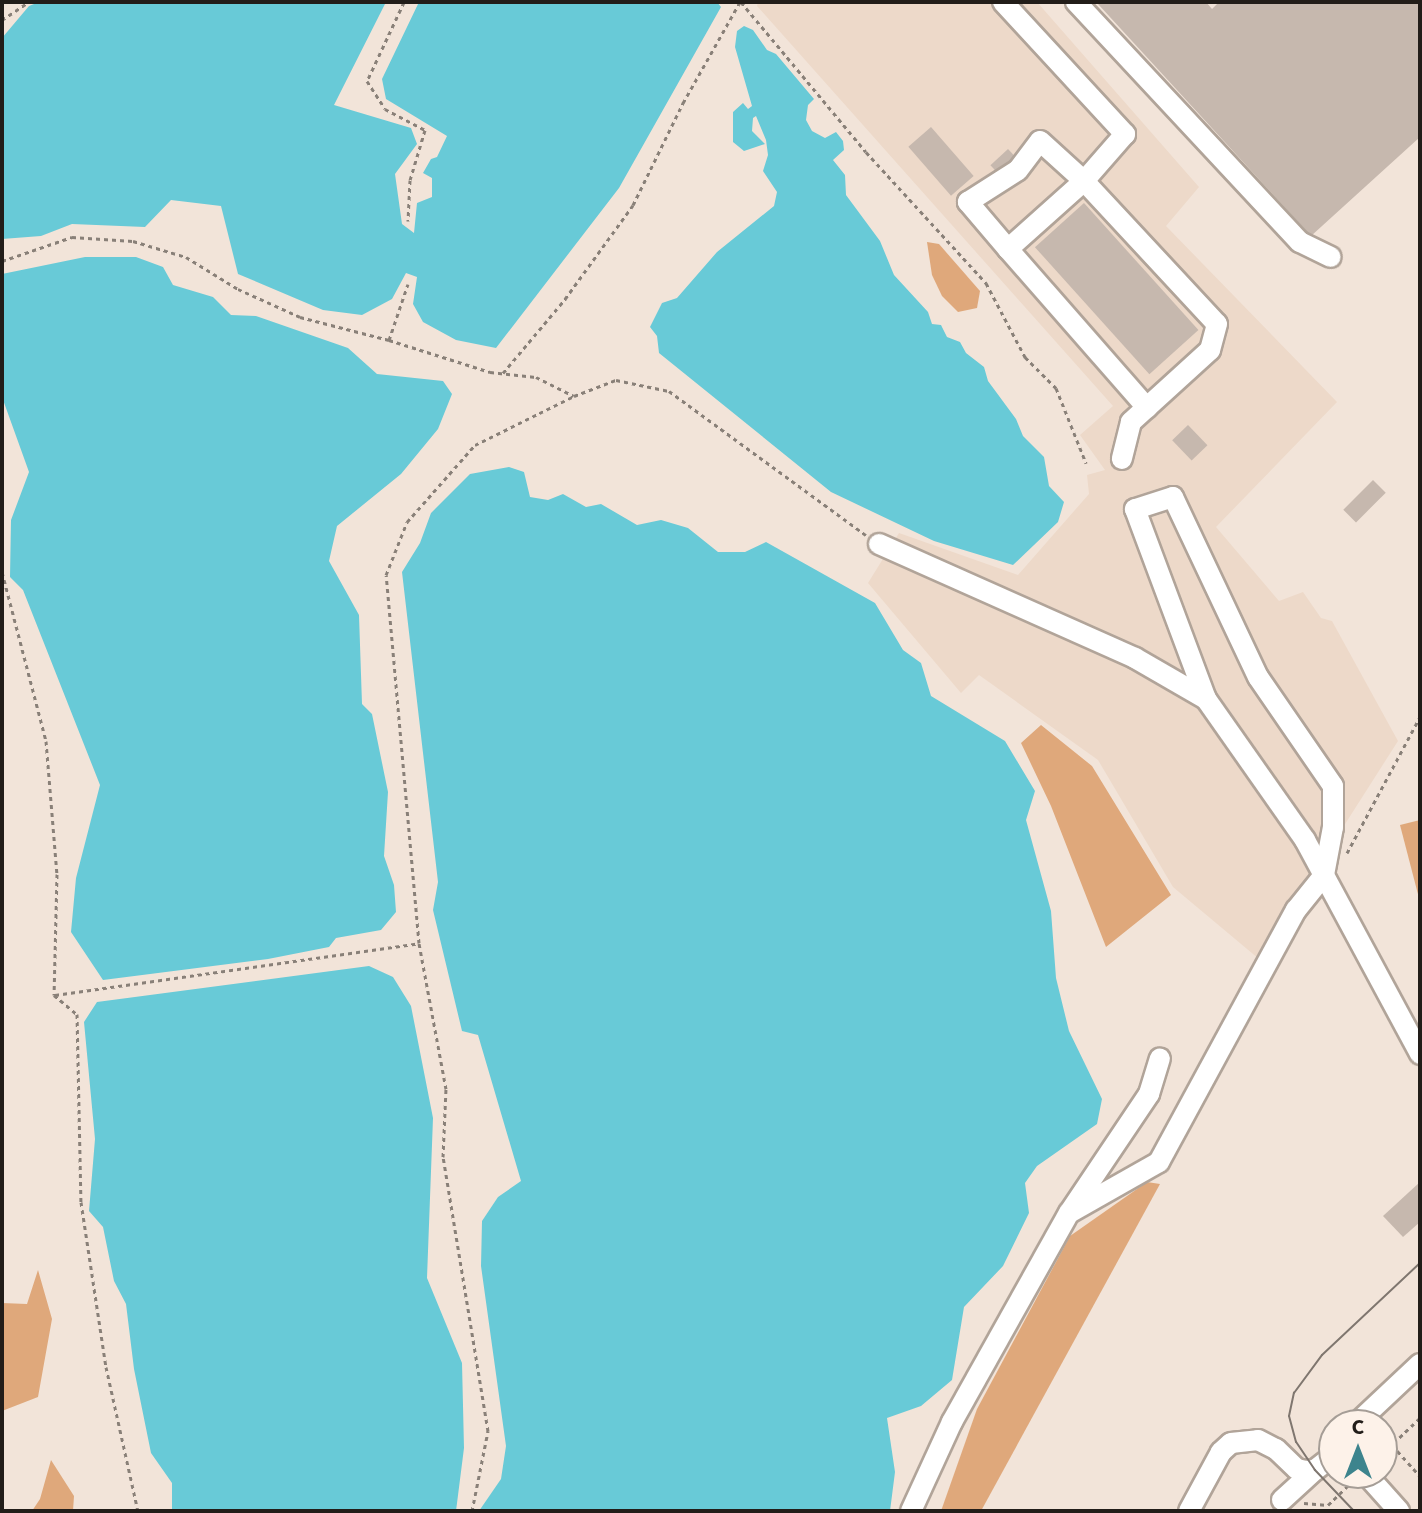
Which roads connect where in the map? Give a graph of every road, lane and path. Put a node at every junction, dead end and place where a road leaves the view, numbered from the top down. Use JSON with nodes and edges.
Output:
{"nodes":[{"id":1,"x":29,"y":2,"type":"edge"},
{"id":2,"x":404,"y":2,"type":"edge"},
{"id":3,"x":740,"y":2,"type":"edge"},
{"id":4,"x":1003,"y":2,"type":"edge"},
{"id":5,"x":1076,"y":2,"type":"edge"},
{"id":6,"x":2,"y":20,"type":"edge"},
{"id":7,"x":1084,"y":181,"type":"junction"},
{"id":8,"x":408,"y":221,"type":"dead end"},
{"id":9,"x":1008,"y":249,"type":"junction"},
{"id":10,"x":1331,"y":257,"type":"dead end"},
{"id":11,"x":2,"y":261,"type":"edge"},
{"id":12,"x":408,"y":284,"type":"dead end"},
{"id":13,"x":389,"y":340,"type":"junction"},
{"id":14,"x":503,"y":373,"type":"junction"},
{"id":15,"x":574,"y":396,"type":"junction"},
{"id":16,"x":1147,"y":408,"type":"junction"},
{"id":17,"x":1122,"y":459,"type":"dead end"},
{"id":18,"x":1086,"y":463,"type":"dead end"},
{"id":19,"x":879,"y":544,"type":"joint"},
{"id":20,"x":2,"y":572,"type":"edge"},
{"id":21,"x":1206,"y":699,"type":"junction"},
{"id":22,"x":1420,"y":717,"type":"edge"},
{"id":23,"x":1343,"y":862,"type":"dead end"},
{"id":24,"x":1324,"y":875,"type":"junction"},
{"id":25,"x":419,"y":943,"type":"junction"},
{"id":26,"x":54,"y":995,"type":"junction"},
{"id":27,"x":1420,"y":1054,"type":"edge"},
{"id":28,"x":1160,"y":1059,"type":"dead end"},
{"id":29,"x":1069,"y":1213,"type":"junction"},
{"id":30,"x":1420,"y":1364,"type":"edge"},
{"id":31,"x":1372,"y":1409,"type":"edge"},
{"id":32,"x":1420,"y":1418,"type":"edge"},
{"id":33,"x":1398,"y":1439,"type":"edge"},
{"id":34,"x":1398,"y":1452,"type":"edge"},
{"id":35,"x":1318,"y":1468,"type":"edge"},
{"id":36,"x":1315,"y":1470,"type":"junction"},
{"id":37,"x":1420,"y":1476,"type":"edge"},
{"id":38,"x":1346,"y":1489,"type":"edge"},
{"id":39,"x":1374,"y":1489,"type":"edge"},
{"id":40,"x":1291,"y":1501,"type":"joint"},
{"id":41,"x":138,"y":1511,"type":"edge"},
{"id":42,"x":472,"y":1511,"type":"edge"},
{"id":43,"x":911,"y":1511,"type":"edge"},
{"id":44,"x":1189,"y":1511,"type":"edge"},
{"id":45,"x":1399,"y":1511,"type":"edge"}],
"edges":[{"from":1,"to":6,"type":"path"},
{"from":2,"to":8,"type":"path"},
{"from":3,"to":14,"type":"path"},
{"from":3,"to":18,"type":"path"},
{"from":4,"to":7,"type":"street"},
{"from":5,"to":10,"type":"street"},
{"from":7,"to":9,"type":"street"},
{"from":7,"to":9,"type":"street"},
{"from":7,"to":16,"type":"street"},
{"from":9,"to":16,"type":"street"},
{"from":11,"to":13,"type":"path"},
{"from":12,"to":13,"type":"path"},
{"from":13,"to":14,"type":"path"},
{"from":14,"to":15,"type":"path"},
{"from":15,"to":19,"type":"path"},
{"from":15,"to":25,"type":"path"},
{"from":16,"to":17,"type":"street"},
{"from":19,"to":21,"type":"street"},
{"from":20,"to":26,"type":"path"},
{"from":21,"to":24,"type":"street"},
{"from":21,"to":24,"type":"street"},
{"from":22,"to":23,"type":"path"},
{"from":24,"to":27,"type":"street"},
{"from":24,"to":29,"type":"street"},
{"from":25,"to":26,"type":"path"},
{"from":25,"to":42,"type":"path"},
{"from":26,"to":41,"type":"path"},
{"from":28,"to":29,"type":"street"},
{"from":29,"to":43,"type":"street"},
{"from":30,"to":31,"type":"street"},
{"from":32,"to":33,"type":"path"},
{"from":34,"to":37,"type":"path"},
{"from":35,"to":36,"type":"street"},
{"from":36,"to":40,"type":"street"},
{"from":36,"to":44,"type":"street"},
{"from":38,"to":40,"type":"path"},
{"from":39,"to":45,"type":"street"}]}
